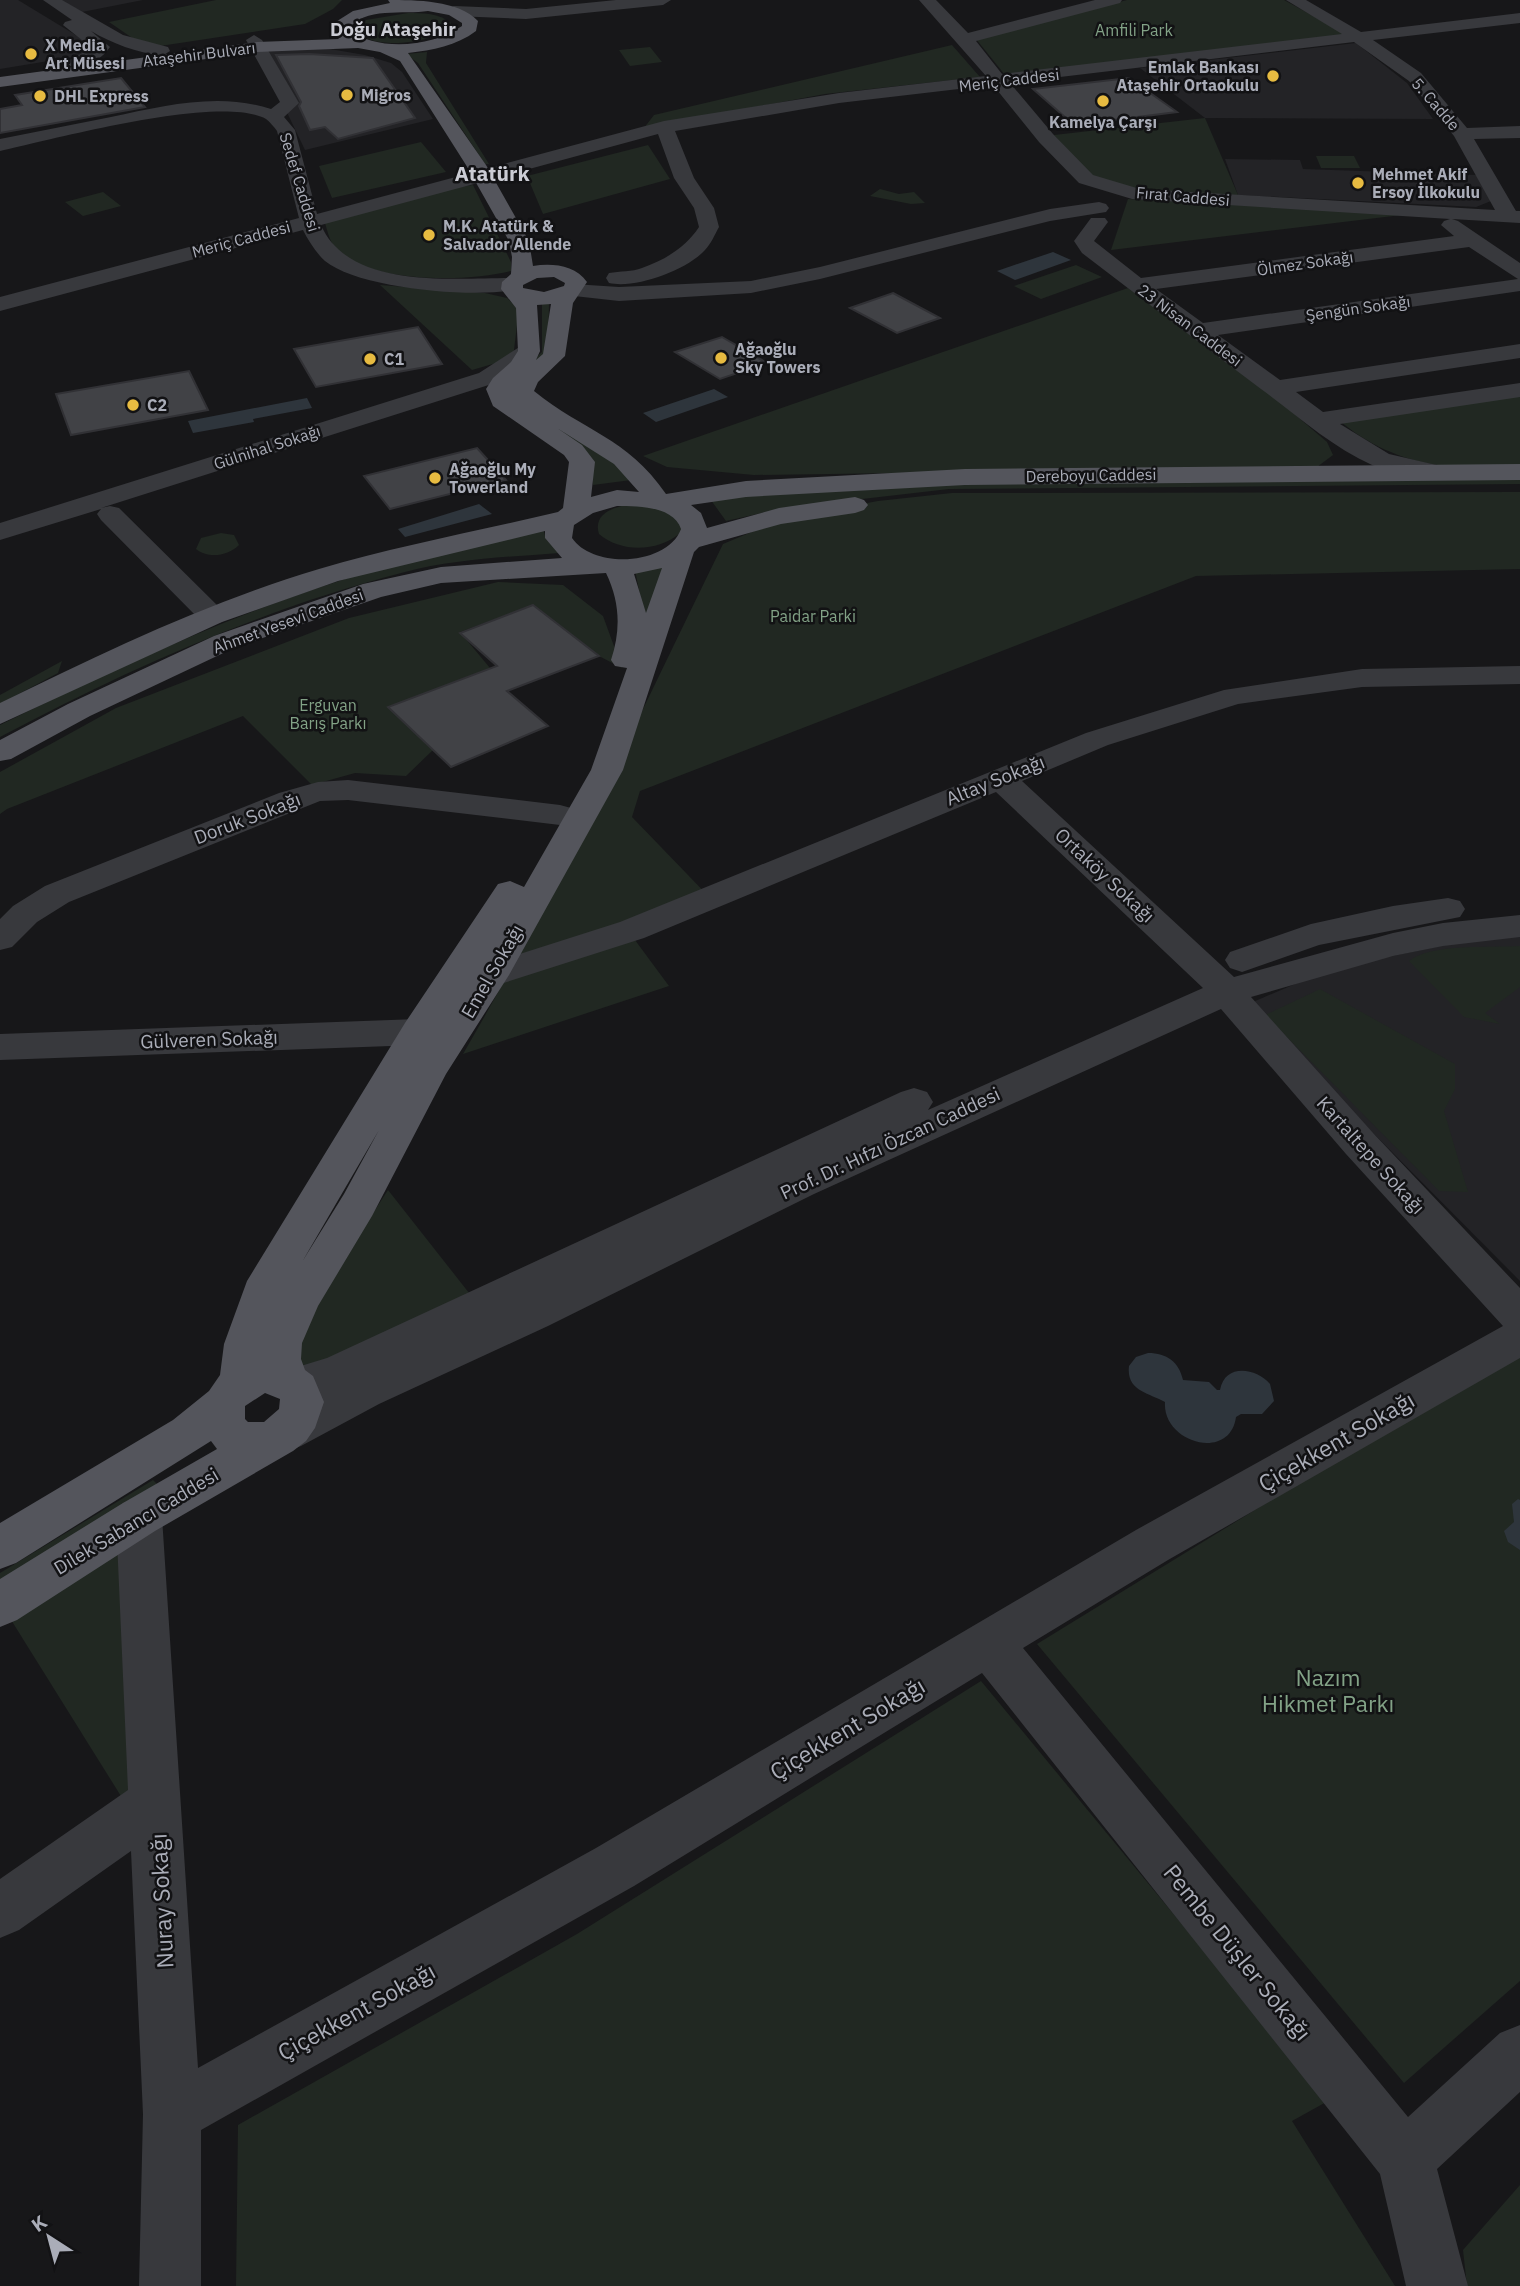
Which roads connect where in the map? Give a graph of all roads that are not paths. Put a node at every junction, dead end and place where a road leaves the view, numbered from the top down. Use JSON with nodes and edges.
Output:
{"nodes":[{"id":1,"x":30,"y":0,"type":"edge"},
{"id":2,"x":51,"y":0,"type":"edge"},
{"id":3,"x":396,"y":0,"type":"edge"},
{"id":4,"x":663,"y":0,"type":"edge"},
{"id":5,"x":927,"y":0,"type":"edge"},
{"id":6,"x":1114,"y":0,"type":"edge"},
{"id":7,"x":1294,"y":0,"type":"edge"},
{"id":8,"x":425,"y":7,"type":"junction"},
{"id":9,"x":358,"y":11,"type":"edge"},
{"id":10,"x":453,"y":11,"type":"junction"},
{"id":11,"x":554,"y":12,"type":"junction"},
{"id":12,"x":1520,"y":18,"type":"edge"},
{"id":13,"x":456,"y":37,"type":"junction"},
{"id":14,"x":1359,"y":38,"type":"junction"},
{"id":15,"x":965,"y":39,"type":"junction"},
{"id":16,"x":256,"y":43,"type":"junction"},
{"id":17,"x":357,"y":43,"type":"junction"},
{"id":18,"x":384,"y":48,"type":"junction"},
{"id":19,"x":162,"y":51,"type":"junction"},
{"id":20,"x":434,"y":60,"type":"dead end"},
{"id":21,"x":75,"y":62,"type":"junction"},
{"id":22,"x":0,"y":75,"type":"edge"},
{"id":23,"x":999,"y":81,"type":"junction"},
{"id":24,"x":0,"y":82,"type":"edge"},
{"id":25,"x":274,"y":116,"type":"junction"},
{"id":26,"x":664,"y":127,"type":"junction"},
{"id":27,"x":1520,"y":132,"type":"edge"},
{"id":28,"x":1462,"y":134,"type":"junction"},
{"id":29,"x":0,"y":145,"type":"edge"},
{"id":30,"x":491,"y":151,"type":"dead end"},
{"id":31,"x":503,"y":170,"type":"junction"},
{"id":32,"x":482,"y":176,"type":"junction"},
{"id":33,"x":1115,"y":188,"type":"junction"},
{"id":34,"x":514,"y":189,"type":"dead end"},
{"id":35,"x":1432,"y":212,"type":"junction"},
{"id":36,"x":1099,"y":215,"type":"junction"},
{"id":37,"x":1515,"y":217,"type":"edge"},
{"id":38,"x":311,"y":220,"type":"junction"},
{"id":39,"x":1472,"y":240,"type":"junction"},
{"id":40,"x":551,"y":255,"type":"dead end"},
{"id":41,"x":1520,"y":273,"type":"edge"},
{"id":42,"x":516,"y":284,"type":"junction"},
{"id":43,"x":570,"y":285,"type":"junction"},
{"id":44,"x":1137,"y":285,"type":"junction"},
{"id":45,"x":1520,"y":285,"type":"edge"},
{"id":46,"x":0,"y":304,"type":"edge"},
{"id":47,"x":1197,"y":331,"type":"junction"},
{"id":48,"x":529,"y":351,"type":"junction"},
{"id":49,"x":1520,"y":351,"type":"edge"},
{"id":50,"x":1275,"y":388,"type":"junction"},
{"id":51,"x":1520,"y":390,"type":"edge"},
{"id":52,"x":501,"y":401,"type":"junction"},
{"id":53,"x":1318,"y":420,"type":"junction"},
{"id":54,"x":634,"y":468,"type":"junction"},
{"id":55,"x":1436,"y":472,"type":"junction"},
{"id":56,"x":1520,"y":472,"type":"edge"},
{"id":57,"x":1344,"y":473,"type":"junction"},
{"id":58,"x":1520,"y":488,"type":"edge"},
{"id":59,"x":746,"y":489,"type":"junction"},
{"id":60,"x":660,"y":502,"type":"junction"},
{"id":61,"x":110,"y":514,"type":"junction"},
{"id":62,"x":571,"y":514,"type":"junction"},
{"id":63,"x":0,"y":532,"type":"edge"},
{"id":64,"x":686,"y":545,"type":"junction"},
{"id":65,"x":0,"y":550,"type":"edge"},
{"id":66,"x":607,"y":565,"type":"junction"},
{"id":67,"x":212,"y":616,"type":"junction"},
{"id":68,"x":1520,"y":675,"type":"edge"},
{"id":69,"x":0,"y":715,"type":"edge"},
{"id":70,"x":0,"y":752,"type":"edge"},
{"id":71,"x":1001,"y":779,"type":"junction"},
{"id":72,"x":560,"y":815,"type":"junction"},
{"id":73,"x":1520,"y":904,"type":"edge"},
{"id":74,"x":1520,"y":926,"type":"edge"},
{"id":75,"x":0,"y":939,"type":"edge"},
{"id":76,"x":491,"y":975,"type":"junction"},
{"id":77,"x":1217,"y":982,"type":"junction"},
{"id":78,"x":418,"y":1032,"type":"junction"},
{"id":79,"x":0,"y":1047,"type":"edge"},
{"id":80,"x":1520,"y":1316,"type":"edge"},
{"id":81,"x":1520,"y":1337,"type":"edge"},
{"id":82,"x":291,"y":1382,"type":"junction"},
{"id":83,"x":233,"y":1394,"type":"junction"},
{"id":84,"x":279,"y":1436,"type":"junction"},
{"id":85,"x":139,"y":1517,"type":"junction"},
{"id":86,"x":0,"y":1548,"type":"edge"},
{"id":87,"x":0,"y":1605,"type":"edge"},
{"id":88,"x":988,"y":1643,"type":"junction"},
{"id":89,"x":156,"y":1802,"type":"junction"},
{"id":90,"x":0,"y":1911,"type":"edge"},
{"id":91,"x":1520,"y":2053,"type":"edge"},
{"id":92,"x":172,"y":2114,"type":"junction"},
{"id":93,"x":1405,"y":2159,"type":"junction"},
{"id":94,"x":170,"y":2286,"type":"edge"},
{"id":95,"x":1437,"y":2286,"type":"edge"}],
"edges":[{"from":1,"to":21,"type":"street"},
{"from":2,"to":19,"type":"street"},
{"from":3,"to":8,"type":"main road"},
{"from":4,"to":11,"type":"street"},
{"from":5,"to":15,"type":"street","name":"Fırat Caddesi"},
{"from":6,"to":15,"type":"street"},
{"from":7,"to":14,"type":"street","name":"5. Cadde"},
{"from":8,"to":9,"type":"main road","name":"Ataşehir Bulvarı"},
{"from":8,"to":10,"type":"main road"},
{"from":9,"to":16,"type":"main road","name":"Ataşehir Bulvarı"},
{"from":9,"to":17,"type":"main road"},
{"from":10,"to":11,"type":"street"},
{"from":10,"to":13,"type":"main road"},
{"from":11,"to":13,"type":"street"},
{"from":12,"to":14,"type":"street","name":"Meriç Caddesi"},
{"from":13,"to":18,"type":"main road"},
{"from":13,"to":20,"type":"main road"},
{"from":14,"to":23,"type":"street","name":"Meriç Caddesi"},
{"from":14,"to":28,"type":"street","name":"5. Cadde"},
{"from":15,"to":23,"type":"street","name":"Fırat Caddesi"},
{"from":16,"to":17,"type":"main road","name":"Ataşehir Bulvarı"},
{"from":16,"to":19,"type":"main road","name":"Ataşehir Bulvarı"},
{"from":16,"to":24,"type":"main road","name":"Ataşehir Bulvarı"},
{"from":16,"to":25,"type":"street"},
{"from":17,"to":18,"type":"main road","name":"Ataşehir Bulvarı"},
{"from":18,"to":32,"type":"main road"},
{"from":19,"to":21,"type":"main road","name":"Ataşehir Bulvarı"},
{"from":21,"to":22,"type":"main road","name":"Ataşehir Bulvarı"},
{"from":23,"to":26,"type":"street","name":"Meriç Caddesi"},
{"from":23,"to":33,"type":"street","name":"Fırat Caddesi"},
{"from":25,"to":29,"type":"street","name":"Sedef Caddesi"},
{"from":25,"to":38,"type":"street","name":"Sedef Caddesi"},
{"from":26,"to":31,"type":"street","name":"Meriç Caddesi"},
{"from":26,"to":43,"type":"street"},
{"from":27,"to":28,"type":"street"},
{"from":28,"to":37,"type":"street","name":"5. Cadde"},
{"from":30,"to":31,"type":"main road"},
{"from":31,"to":34,"type":"main road"},
{"from":32,"to":38,"type":"street","name":"Meriç Caddesi"},
{"from":32,"to":42,"type":"main road"},
{"from":33,"to":35,"type":"street","name":"Fırat Caddesi"},
{"from":33,"to":36,"type":"street"},
{"from":35,"to":37,"type":"street","name":"Fırat Caddesi"},
{"from":35,"to":39,"type":"street"},
{"from":36,"to":43,"type":"street"},
{"from":36,"to":44,"type":"street","name":"23 Nisan Caddesi"},
{"from":38,"to":42,"type":"street","name":"Sedef Caddesi"},
{"from":38,"to":46,"type":"street","name":"Meriç Caddesi"},
{"from":39,"to":41,"type":"street"},
{"from":39,"to":44,"type":"street","name":"Ölmez Sokağı"},
{"from":40,"to":43,"type":"main road"},
{"from":42,"to":43,"type":"main road"},
{"from":42,"to":48,"type":"main road"},
{"from":43,"to":54,"type":"main road"},
{"from":44,"to":47,"type":"street","name":"23 Nisan Caddesi"},
{"from":45,"to":47,"type":"street","name":"Şengün Sokağı"},
{"from":47,"to":50,"type":"street","name":"23 Nisan Caddesi"},
{"from":48,"to":52,"type":"main road"},
{"from":48,"to":63,"type":"street","name":"Gülnihal Sokağı"},
{"from":49,"to":50,"type":"street"},
{"from":50,"to":53,"type":"street","name":"23 Nisan Caddesi"},
{"from":51,"to":53,"type":"street"},
{"from":52,"to":61,"type":"street","name":"Gülnihal Sokağı"},
{"from":52,"to":62,"type":"main road"},
{"from":53,"to":55,"type":"street"},
{"from":53,"to":57,"type":"street"},
{"from":54,"to":59,"type":"main road"},
{"from":54,"to":60,"type":"main road"},
{"from":55,"to":56,"type":"main road","name":"Dereboyu Caddesi"},
{"from":55,"to":57,"type":"main road","name":"Dereboyu Caddesi"},
{"from":57,"to":59,"type":"main road","name":"Dereboyu Caddesi"},
{"from":58,"to":64,"type":"main road","name":"Dereboyu Caddesi"},
{"from":59,"to":60,"type":"main road","name":"Dereboyu Caddesi"},
{"from":60,"to":62,"type":"main road","name":"Ahmet Yesevi Caddesi"},
{"from":60,"to":64,"type":"main road"},
{"from":61,"to":65,"type":"street","name":"Gülnihal Sokağı"},
{"from":61,"to":67,"type":"street"},
{"from":62,"to":66,"type":"main road"},
{"from":62,"to":67,"type":"main road","name":"Ahmet Yesevi Caddesi"},
{"from":64,"to":66,"type":"main road","name":"Dereboyu Caddesi"},
{"from":64,"to":76,"type":"main road","name":"Emel Sokağı"},
{"from":66,"to":70,"type":"main road","name":"Ahmet Yesevi Caddesi"},
{"from":66,"to":72,"type":"main road","name":"Emel Sokağı"},
{"from":67,"to":69,"type":"main road","name":"Ahmet Yesevi Caddesi"},
{"from":68,"to":71,"type":"street","name":"Altay Sokağı"},
{"from":71,"to":76,"type":"street","name":"Altay Sokağı"},
{"from":71,"to":77,"type":"street","name":"Ortaköy Sokağı"},
{"from":72,"to":75,"type":"street","name":"Doruk Sokağı"},
{"from":72,"to":78,"type":"main road","name":"Emel Sokağı"},
{"from":73,"to":77,"type":"street","name":"Prof. Dr. Hıfzı Özcan Caddesi"},
{"from":74,"to":77,"type":"street","name":"Prof. Dr. Hıfzı Özcan Caddesi"},
{"from":76,"to":82,"type":"main road","name":"Emel Sokağı"},
{"from":77,"to":80,"type":"street","name":"Kartaltepe Sokağı"},
{"from":77,"to":82,"type":"street","name":"Prof. Dr. Hıfzı Özcan Caddesi"},
{"from":77,"to":84,"type":"street","name":"Prof. Dr. Hıfzı Özcan Caddesi"},
{"from":78,"to":79,"type":"street","name":"Gülveren Sokağı"},
{"from":78,"to":83,"type":"main road","name":"Emel Sokağı"},
{"from":81,"to":88,"type":"street","name":"Çiçekkent Sokağı"},
{"from":82,"to":83,"type":"main road"},
{"from":82,"to":84,"type":"main road"},
{"from":83,"to":84,"type":"main road"},
{"from":83,"to":86,"type":"main road"},
{"from":84,"to":85,"type":"main road","name":"Dilek Sabancı Caddesi"},
{"from":85,"to":87,"type":"main road","name":"Dilek Sabancı Caddesi"},
{"from":85,"to":89,"type":"street","name":"Nuray Sokağı"},
{"from":88,"to":92,"type":"street","name":"Çiçekkent Sokağı"},
{"from":88,"to":93,"type":"street","name":"Pembe Düşler Sokağı"},
{"from":89,"to":90,"type":"street"},
{"from":89,"to":92,"type":"street","name":"Nuray Sokağı"},
{"from":91,"to":93,"type":"street"},
{"from":92,"to":94,"type":"street","name":"Nuray Sokağı"},
{"from":93,"to":95,"type":"street","name":"Pembe Düşler Sokağı"}]}
